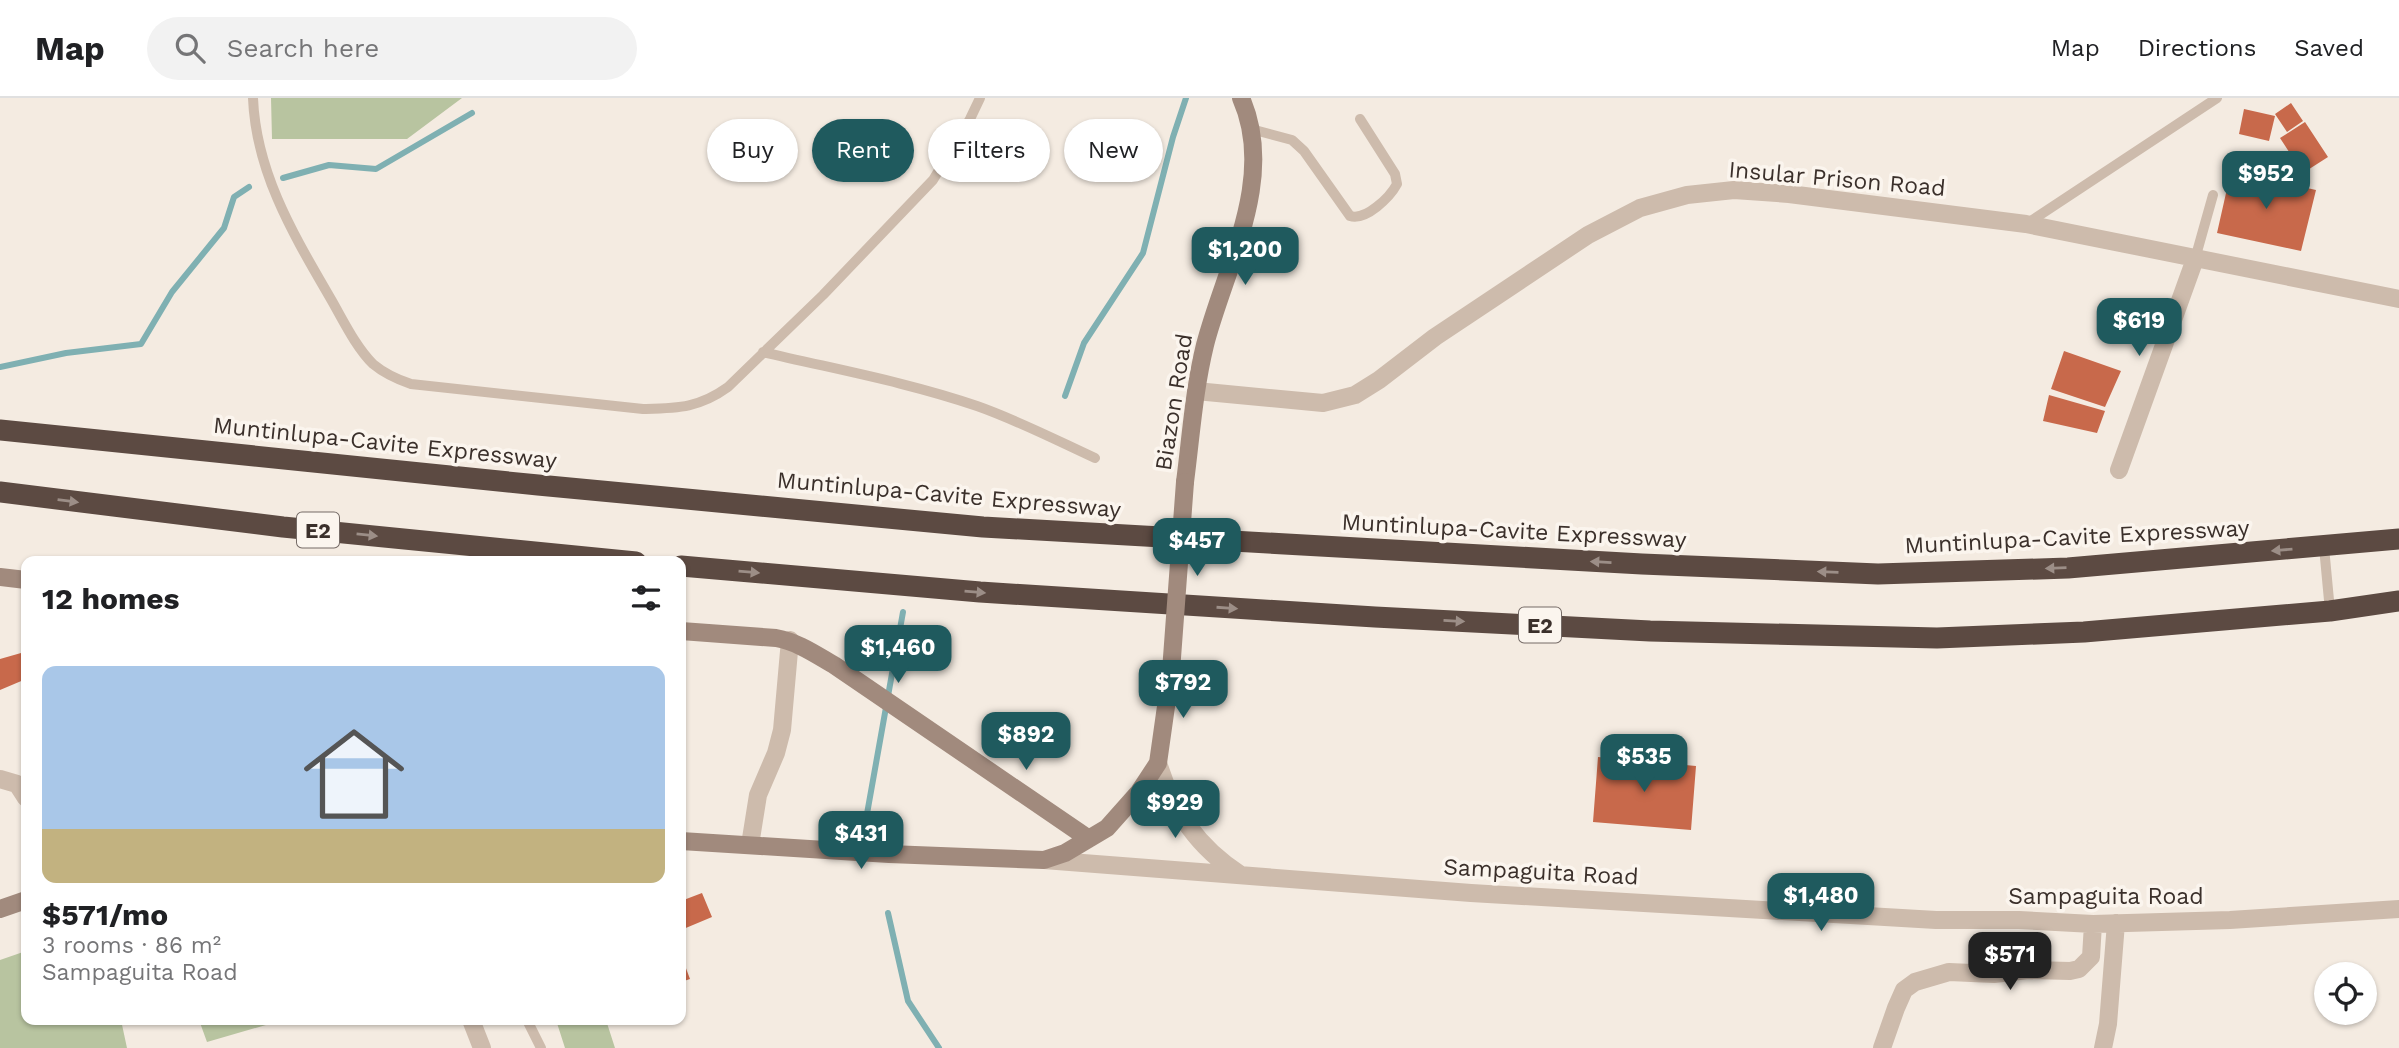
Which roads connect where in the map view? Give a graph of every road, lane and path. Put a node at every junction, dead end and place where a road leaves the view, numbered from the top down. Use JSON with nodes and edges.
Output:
{"nodes":[{"id":1,"x":253,"y":98,"type":"edge"},
{"id":2,"x":980,"y":98,"type":"edge"},
{"id":3,"x":1241,"y":98,"type":"edge"},
{"id":4,"x":2217,"y":98,"type":"edge"},
{"id":5,"x":1360,"y":119,"type":"dead end"},
{"id":6,"x":1251,"y":130,"type":"junction"},
{"id":7,"x":2213,"y":195,"type":"dead end"},
{"id":8,"x":2026,"y":224,"type":"junction"},
{"id":9,"x":2195,"y":259,"type":"junction"},
{"id":10,"x":2399,"y":299,"type":"edge"},
{"id":11,"x":763,"y":352,"type":"junction"},
{"id":12,"x":1196,"y":391,"type":"junction"},
{"id":13,"x":0,"y":430,"type":"edge"},
{"id":14,"x":1095,"y":458,"type":"dead end"},
{"id":15,"x":2119,"y":470,"type":"dead end"},
{"id":16,"x":0,"y":492,"type":"edge"},
{"id":17,"x":2399,"y":539,"type":"edge"},
{"id":18,"x":2324,"y":547,"type":"junction"},
{"id":19,"x":575,"y":556,"type":"edge"},
{"id":20,"x":686,"y":566,"type":"edge"},
{"id":21,"x":0,"y":577,"type":"edge"},
{"id":22,"x":21,"y":579,"type":"edge"},
{"id":23,"x":2399,"y":601,"type":"edge"},
{"id":24,"x":2330,"y":611,"type":"junction"},
{"id":25,"x":686,"y":631,"type":"edge"},
{"id":26,"x":790,"y":640,"type":"junction"},
{"id":27,"x":1158,"y":763,"type":"junction"},
{"id":28,"x":0,"y":779,"type":"edge"},
{"id":29,"x":21,"y":790,"type":"edge"},
{"id":30,"x":1090,"y":839,"type":"junction"},
{"id":31,"x":686,"y":841,"type":"edge"},
{"id":32,"x":750,"y":845,"type":"junction"},
{"id":33,"x":1044,"y":860,"type":"junction"},
{"id":34,"x":1244,"y":877,"type":"junction"},
{"id":35,"x":21,"y":902,"type":"edge"},
{"id":36,"x":0,"y":909,"type":"edge"},
{"id":37,"x":2399,"y":909,"type":"edge"},
{"id":38,"x":2116,"y":923,"type":"junction"},
{"id":39,"x":2093,"y":924,"type":"junction"},
{"id":40,"x":473,"y":1025,"type":"edge"},
{"id":41,"x":530,"y":1025,"type":"edge"},
{"id":42,"x":482,"y":1048,"type":"edge"},
{"id":43,"x":541,"y":1048,"type":"edge"},
{"id":44,"x":1882,"y":1048,"type":"edge"},
{"id":45,"x":2103,"y":1048,"type":"edge"}],
"edges":[{"from":1,"to":11,"type":"lane"},
{"from":2,"to":11,"type":"lane"},
{"from":3,"to":6,"type":"street","name":"Biazon Road"},
{"from":4,"to":8,"type":"lane"},
{"from":5,"to":6,"type":"lane"},
{"from":6,"to":12,"type":"street","name":"Biazon Road"},
{"from":7,"to":9,"type":"lane"},
{"from":8,"to":9,"type":"street","name":"Insular Prison Road"},
{"from":8,"to":12,"type":"street","name":"Insular Prison Road"},
{"from":9,"to":10,"type":"street","name":"Insular Prison Road"},
{"from":9,"to":15,"type":"street"},
{"from":11,"to":14,"type":"lane"},
{"from":12,"to":27,"type":"street","name":"Biazon Road","bridge":true},
{"from":18,"to":13,"type":"highway","name":"Muntinlupa-Cavite Expressway","one_way":true},
{"from":16,"to":19,"type":"highway","number":"E2","one_way":true},
{"from":17,"to":18,"type":"highway","name":"Muntinlupa-Cavite Expressway"},
{"from":18,"to":24,"type":"lane"},
{"from":20,"to":24,"type":"highway","number":"E2","one_way":true},
{"from":21,"to":22,"type":"street"},
{"from":23,"to":24,"type":"highway","number":"E2"},
{"from":25,"to":26,"type":"street"},
{"from":26,"to":30,"type":"street"},
{"from":26,"to":32,"type":"street"},
{"from":27,"to":30,"type":"street","name":"Biazon Road"},
{"from":27,"to":34,"type":"street","name":"Biazon Road"},
{"from":28,"to":29,"type":"street"},
{"from":30,"to":33,"type":"street","name":"Biazon Road"},
{"from":31,"to":32,"type":"street","name":"Sampaguita Road"},
{"from":32,"to":33,"type":"street","name":"Sampaguita Road"},
{"from":33,"to":34,"type":"street","name":"Sampaguita Road"},
{"from":34,"to":39,"type":"street","name":"Sampaguita Road"},
{"from":35,"to":36,"type":"street"},
{"from":37,"to":38,"type":"street","name":"Sampaguita Road"},
{"from":38,"to":39,"type":"street","name":"Sampaguita Road"},
{"from":38,"to":45,"type":"street"},
{"from":39,"to":44,"type":"street"},
{"from":40,"to":42,"type":"street"},
{"from":41,"to":43,"type":"lane"}]}
